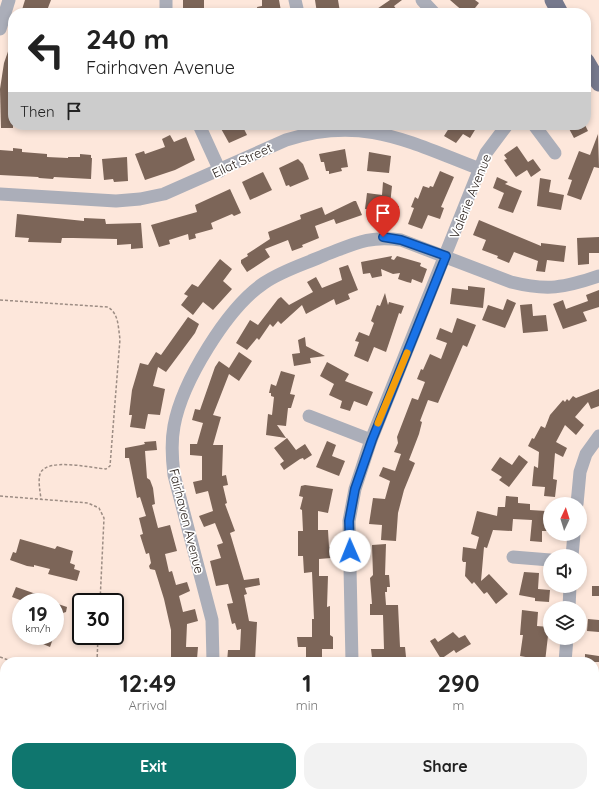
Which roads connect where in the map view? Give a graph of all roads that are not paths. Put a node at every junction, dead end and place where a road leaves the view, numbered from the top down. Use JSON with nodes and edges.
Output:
{"nodes":[{"id":1,"x":9,"y":0,"type":"edge"},
{"id":2,"x":422,"y":0,"type":"edge"},
{"id":3,"x":429,"y":8,"type":"edge"},
{"id":4,"x":0,"y":29,"type":"edge"},
{"id":5,"x":201,"y":130,"type":"edge"},
{"id":6,"x":315,"y":130,"type":"edge"},
{"id":7,"x":341,"y":130,"type":"edge"},
{"id":8,"x":364,"y":130,"type":"edge"},
{"id":9,"x":364,"y":130,"type":"edge"},
{"id":10,"x":503,"y":130,"type":"edge"},
{"id":11,"x":538,"y":130,"type":"edge"},
{"id":12,"x":555,"y":153,"type":"dead end"},
{"id":13,"x":480,"y":169,"type":"junction"},
{"id":14,"x":220,"y":171,"type":"junction"},
{"id":15,"x":0,"y":194,"type":"edge"},
{"id":16,"x":446,"y":256,"type":"junction"},
{"id":17,"x":599,"y":276,"type":"edge"},
{"id":18,"x":309,"y":416,"type":"dead end"},
{"id":19,"x":599,"y":436,"type":"edge"},
{"id":20,"x":372,"y":440,"type":"junction"},
{"id":21,"x":578,"y":497,"type":"edge"},
{"id":22,"x":513,"y":557,"type":"dead end"},
{"id":23,"x":543,"y":559,"type":"edge"},
{"id":24,"x":566,"y":645,"type":"edge"},
{"id":25,"x":213,"y":657,"type":"edge"},
{"id":26,"x":352,"y":657,"type":"edge"},
{"id":27,"x":565,"y":657,"type":"edge"}],
"edges":[{"from":1,"to":4,"type":"street"},
{"from":2,"to":3,"type":"street"},
{"from":5,"to":14,"type":"street"},
{"from":6,"to":14,"type":"street","name":"Eilat Street"},
{"from":7,"to":9,"type":"street","name":"Eilat Street"},
{"from":8,"to":13,"type":"street","name":"Eilat Street"},
{"from":10,"to":13,"type":"street","name":"Valerie Avenue"},
{"from":11,"to":12,"type":"street"},
{"from":13,"to":16,"type":"street","name":"Valerie Avenue"},
{"from":14,"to":15,"type":"street","name":"Eilat Street"},
{"from":16,"to":17,"type":"street","name":"Fairhaven Avenue"},
{"from":16,"to":20,"type":"street","name":"Valerie Avenue"},
{"from":16,"to":25,"type":"street","name":"Fairhaven Avenue"},
{"from":18,"to":20,"type":"street"},
{"from":19,"to":21,"type":"street"},
{"from":20,"to":26,"type":"street","name":"Valerie Avenue"},
{"from":22,"to":23,"type":"street"},
{"from":24,"to":27,"type":"street"}]}
